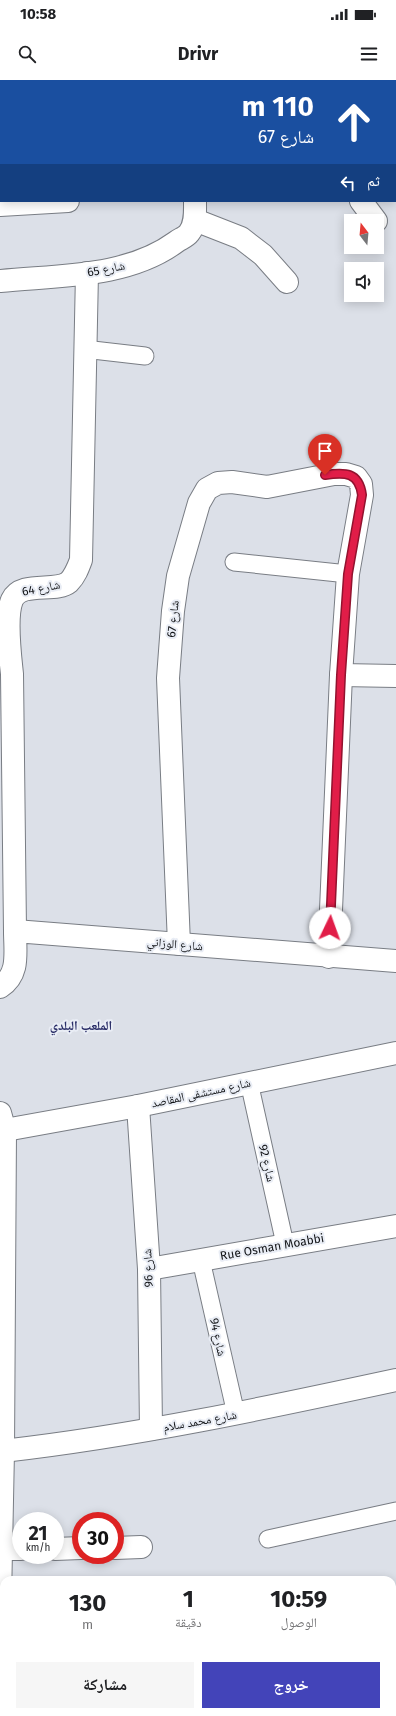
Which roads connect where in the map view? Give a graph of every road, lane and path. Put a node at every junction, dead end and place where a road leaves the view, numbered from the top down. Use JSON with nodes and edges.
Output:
{"nodes":[{"id":1,"x":51,"y":202,"type":"edge"},
{"id":2,"x":0,"y":205,"type":"edge"},
{"id":3,"x":195,"y":210,"type":"edge"},
{"id":4,"x":86,"y":273,"type":"junction"},
{"id":5,"x":0,"y":281,"type":"edge"},
{"id":6,"x":287,"y":282,"type":"dead end"},
{"id":7,"x":84,"y":349,"type":"junction"},
{"id":8,"x":146,"y":356,"type":"dead end"},
{"id":9,"x":234,"y":562,"type":"dead end"},
{"id":10,"x":348,"y":574,"type":"junction"},
{"id":11,"x":341,"y":675,"type":"junction"},
{"id":12,"x":396,"y":676,"type":"edge"},
{"id":13,"x":15,"y":932,"type":"junction"},
{"id":14,"x":178,"y":944,"type":"junction"},
{"id":15,"x":329,"y":957,"type":"junction"},
{"id":16,"x":396,"y":961,"type":"edge"},
{"id":17,"x":0,"y":987,"type":"edge"},
{"id":18,"x":396,"y":1053,"type":"edge"},
{"id":19,"x":249,"y":1082,"type":"junction"},
{"id":20,"x":138,"y":1106,"type":"junction"},
{"id":21,"x":2,"y":1125,"type":"edge"},
{"id":22,"x":396,"y":1226,"type":"edge"},
{"id":23,"x":286,"y":1244,"type":"junction"},
{"id":24,"x":201,"y":1260,"type":"junction"},
{"id":25,"x":149,"y":1269,"type":"junction"},
{"id":26,"x":396,"y":1380,"type":"edge"},
{"id":27,"x":236,"y":1414,"type":"junction"},
{"id":28,"x":151,"y":1429,"type":"junction"},
{"id":29,"x":3,"y":1451,"type":"junction"},
{"id":30,"x":396,"y":1511,"type":"edge"},
{"id":31,"x":268,"y":1539,"type":"dead end"},
{"id":32,"x":141,"y":1547,"type":"dead end"},
{"id":33,"x":124,"y":1548,"type":"edge"},
{"id":34,"x":0,"y":1549,"type":"edge"},
{"id":35,"x":12,"y":1549,"type":"edge"},
{"id":36,"x":0,"y":1600,"type":"edge"}],
"edges":[{"from":1,"to":2,"type":"street"},
{"from":3,"to":4,"type":"street","name":"شارع 65"},
{"from":3,"to":6,"type":"street","name":"شارع 65"},
{"from":4,"to":5,"type":"street","name":"شارع 65"},
{"from":4,"to":7,"type":"street","name":"شارع 64"},
{"from":7,"to":8,"type":"street"},
{"from":7,"to":13,"type":"street","name":"شارع 64"},
{"from":9,"to":10,"type":"street"},
{"from":10,"to":11,"type":"street","name":"شارع 67"},
{"from":10,"to":14,"type":"street","name":"شارع 67"},
{"from":11,"to":12,"type":"street"},
{"from":11,"to":15,"type":"street","name":"شارع 67"},
{"from":13,"to":14,"type":"street","name":"شارع الوزاني"},
{"from":13,"to":17,"type":"street"},
{"from":14,"to":15,"type":"street","name":"شارع الوزاني"},
{"from":15,"to":16,"type":"street","name":"شارع الوزاني"},
{"from":18,"to":19,"type":"street","name":"شارع مستشفى المقاصد"},
{"from":19,"to":20,"type":"street","name":"شارع مستشفى المقاصد"},
{"from":19,"to":23,"type":"street","name":"شارع 92"},
{"from":20,"to":21,"type":"street","name":"شارع مستشفى المقاصد"},
{"from":20,"to":25,"type":"street","name":"شارع 96"},
{"from":21,"to":29,"type":"street"},
{"from":22,"to":23,"type":"street","name":"Rue Osman Moabbi"},
{"from":23,"to":24,"type":"street","name":"Rue Osman Moabbi"},
{"from":24,"to":25,"type":"street","name":"Rue Osman Moabbi"},
{"from":24,"to":27,"type":"street","name":"شارع 94"},
{"from":25,"to":28,"type":"street","name":"شارع 96"},
{"from":26,"to":27,"type":"street","name":"شارع محمد سلام"},
{"from":27,"to":28,"type":"street","name":"شارع محمد سلام"},
{"from":28,"to":29,"type":"street","name":"شارع محمد سلام"},
{"from":29,"to":34,"type":"street"},
{"from":30,"to":31,"type":"street"},
{"from":32,"to":33,"type":"street"},
{"from":34,"to":35,"type":"street"},
{"from":34,"to":36,"type":"street"}]}
